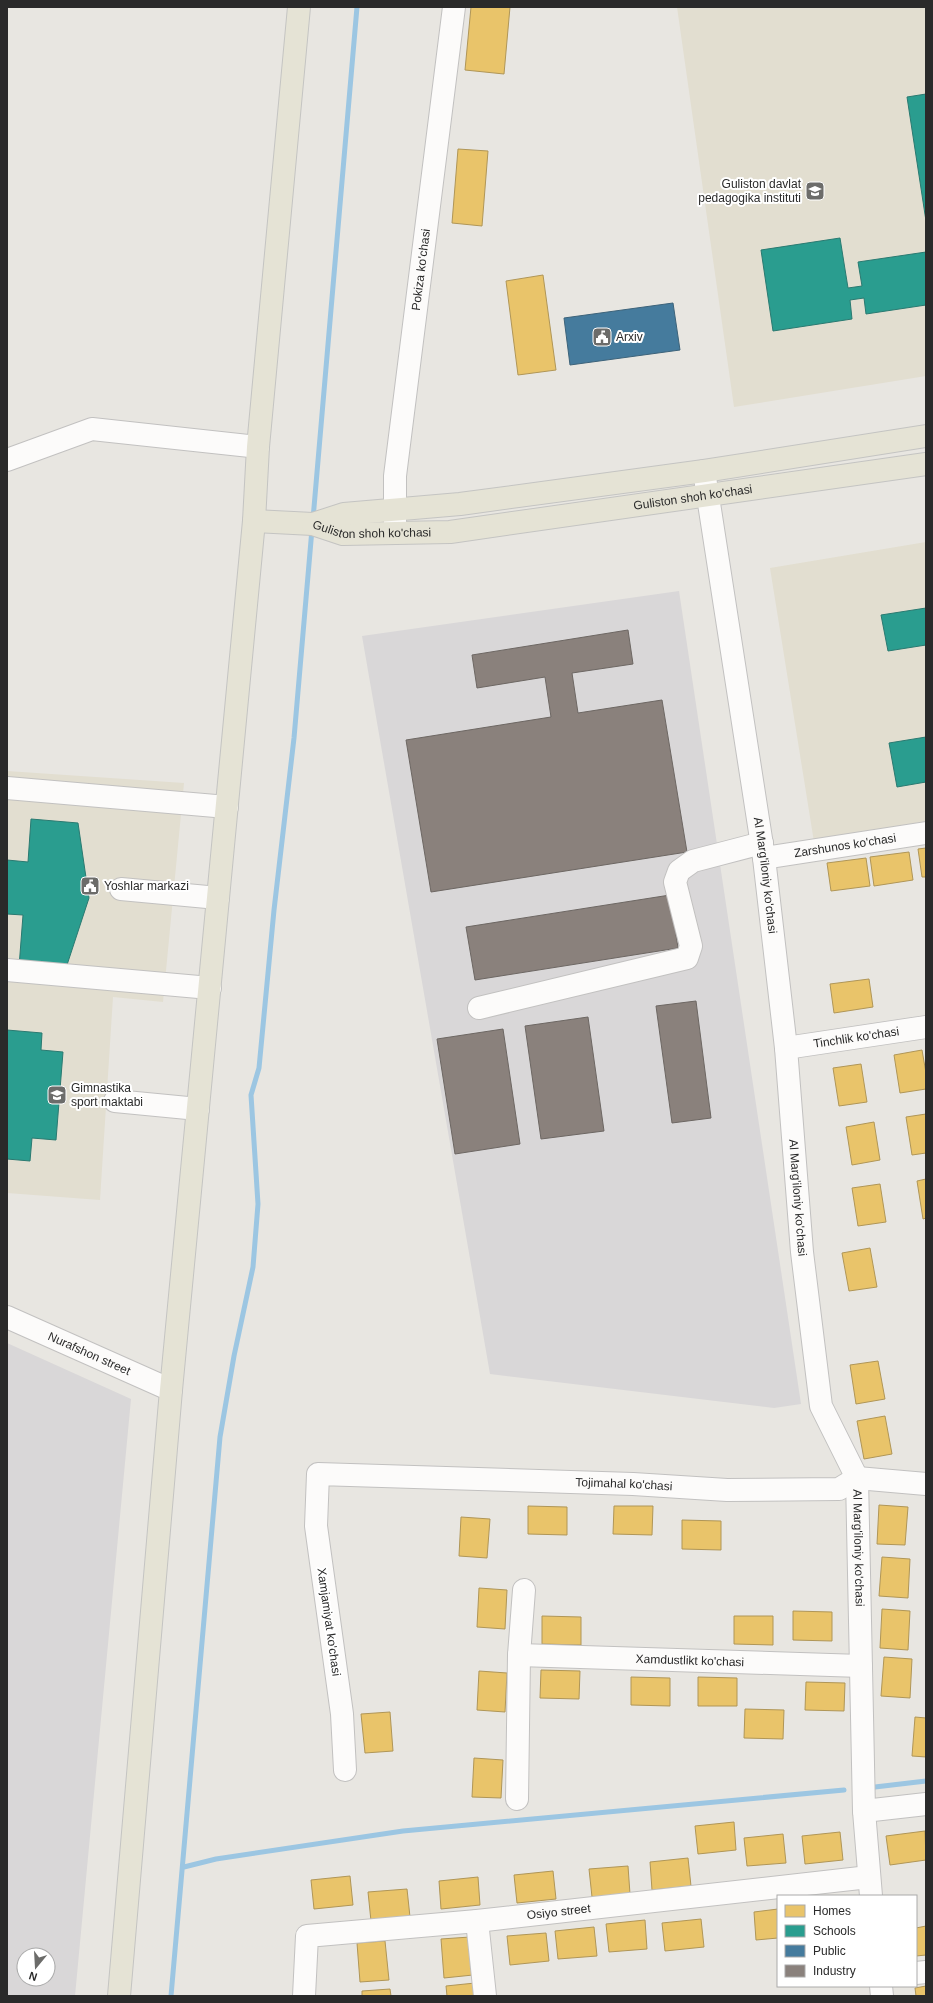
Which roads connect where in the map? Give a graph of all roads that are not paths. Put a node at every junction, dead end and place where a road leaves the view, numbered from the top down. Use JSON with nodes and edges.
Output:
{"nodes":[{"id":1,"x":299,"y":7,"type":"edge"},
{"id":2,"x":454,"y":7,"type":"edge"},
{"id":3,"x":926,"y":436,"type":"edge"},
{"id":4,"x":258,"y":447,"type":"junction"},
{"id":5,"x":7,"y":460,"type":"edge"},
{"id":6,"x":926,"y":464,"type":"edge"},
{"id":7,"x":704,"y":471,"type":"junction"},
{"id":8,"x":709,"y":495,"type":"junction"},
{"id":9,"x":394,"y":510,"type":"junction"},
{"id":10,"x":263,"y":521,"type":"junction"},
{"id":11,"x":313,"y":524,"type":"junction"},
{"id":12,"x":395,"y":533,"type":"junction"},
{"id":13,"x":7,"y":788,"type":"edge"},
{"id":14,"x":227,"y":807,"type":"junction"},
{"id":15,"x":926,"y":833,"type":"edge"},
{"id":16,"x":763,"y":850,"type":"junction"},
{"id":17,"x":121,"y":889,"type":"dead end"},
{"id":18,"x":218,"y":898,"type":"junction"},
{"id":19,"x":7,"y":970,"type":"edge"},
{"id":20,"x":210,"y":988,"type":"junction"},
{"id":21,"x":478,"y":1008,"type":"dead end"},
{"id":22,"x":926,"y":1027,"type":"edge"},
{"id":23,"x":786,"y":1048,"type":"junction"},
{"id":24,"x":115,"y":1101,"type":"dead end"},
{"id":25,"x":198,"y":1109,"type":"junction"},
{"id":26,"x":7,"y":1316,"type":"edge"},
{"id":27,"x":171,"y":1390,"type":"junction"},
{"id":28,"x":318,"y":1474,"type":"joint"},
{"id":29,"x":857,"y":1478,"type":"junction"},
{"id":30,"x":926,"y":1484,"type":"edge"},
{"id":31,"x":524,"y":1590,"type":"dead end"},
{"id":32,"x":519,"y":1655,"type":"junction"},
{"id":33,"x":861,"y":1666,"type":"junction"},
{"id":34,"x":345,"y":1770,"type":"dead end"},
{"id":35,"x":517,"y":1799,"type":"dead end"},
{"id":36,"x":926,"y":1804,"type":"edge"},
{"id":37,"x":864,"y":1811,"type":"junction"},
{"id":38,"x":870,"y":1887,"type":"edge"},
{"id":39,"x":777,"y":1895,"type":"edge"},
{"id":40,"x":778,"y":1895,"type":"edge"},
{"id":41,"x":477,"y":1921,"type":"junction"},
{"id":42,"x":119,"y":1996,"type":"edge"},
{"id":43,"x":304,"y":1996,"type":"edge"},
{"id":44,"x":485,"y":1996,"type":"edge"}],
"edges":[{"from":1,"to":4,"type":"main road"},
{"from":2,"to":9,"type":"street","name":"Pokiza ko'chasi"},
{"from":3,"to":7,"type":"main road","name":"Guliston shoh ko'chasi"},
{"from":4,"to":5,"type":"street"},
{"from":4,"to":10,"type":"main road"},
{"from":6,"to":8,"type":"main road","name":"Guliston shoh ko'chasi"},
{"from":7,"to":8,"type":"street","name":"Al Marg'iloniy ko'chasi"},
{"from":7,"to":9,"type":"main road","name":"Guliston shoh ko'chasi"},
{"from":8,"to":12,"type":"main road","name":"Guliston shoh ko'chasi"},
{"from":8,"to":16,"type":"street","name":"Al Marg'iloniy ko'chasi"},
{"from":9,"to":11,"type":"main road","name":"Guliston shoh ko'chasi"},
{"from":9,"to":12,"type":"street","name":"Pokiza ko'chasi"},
{"from":10,"to":11,"type":"main road"},
{"from":10,"to":14,"type":"main road"},
{"from":11,"to":12,"type":"main road","name":"Guliston shoh ko'chasi"},
{"from":13,"to":14,"type":"street"},
{"from":14,"to":18,"type":"main road"},
{"from":15,"to":16,"type":"street","name":"Zarshunos ko'chasi"},
{"from":16,"to":21,"type":"street","name":"Zarshunos ko'chasi"},
{"from":16,"to":23,"type":"street","name":"Al Marg'iloniy ko'chasi"},
{"from":17,"to":18,"type":"street"},
{"from":18,"to":20,"type":"main road"},
{"from":19,"to":20,"type":"street"},
{"from":20,"to":25,"type":"main road"},
{"from":22,"to":23,"type":"street","name":"Tinchlik ko'chasi"},
{"from":23,"to":29,"type":"street","name":"Al Marg'iloniy ko'chasi"},
{"from":24,"to":25,"type":"street"},
{"from":25,"to":27,"type":"main road"},
{"from":26,"to":27,"type":"street","name":"Nurafshon street"},
{"from":27,"to":42,"type":"main road"},
{"from":28,"to":29,"type":"street","name":"Tojimahal ko'chasi"},
{"from":28,"to":34,"type":"street","name":"Xamjamiyat ko'chasi"},
{"from":29,"to":30,"type":"street"},
{"from":29,"to":33,"type":"street","name":"Al Marg'iloniy ko'chasi"},
{"from":31,"to":32,"type":"street"},
{"from":32,"to":33,"type":"street","name":"Xamdustlikt ko'chasi"},
{"from":32,"to":35,"type":"street"},
{"from":33,"to":37,"type":"street","name":"Al Marg'iloniy ko'chasi"},
{"from":36,"to":37,"type":"street"},
{"from":37,"to":38,"type":"street","name":"Al Marg'iloniy ko'chasi"},
{"from":38,"to":40,"type":"street","name":"Osiyo street"},
{"from":39,"to":41,"type":"street","name":"Osiyo street"},
{"from":41,"to":43,"type":"street","name":"Osiyo street"},
{"from":41,"to":44,"type":"street"}]}
